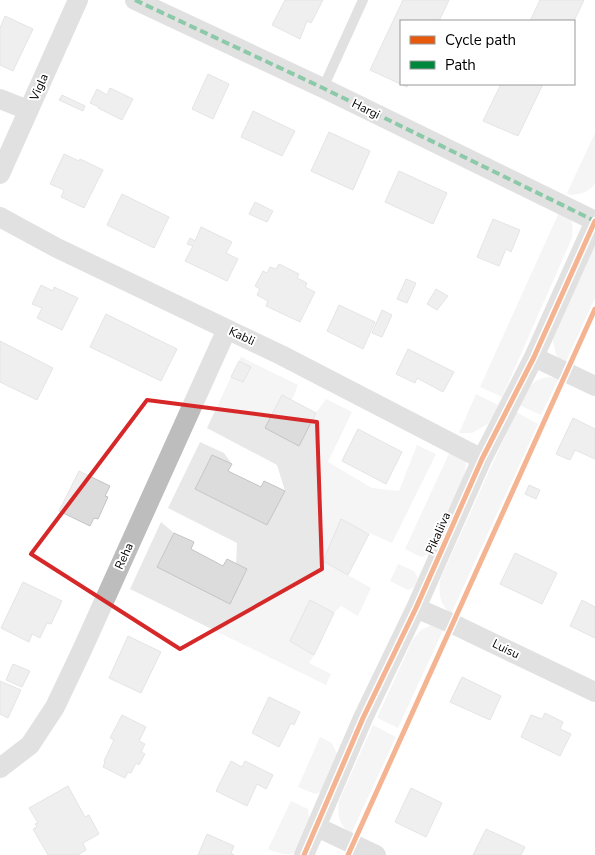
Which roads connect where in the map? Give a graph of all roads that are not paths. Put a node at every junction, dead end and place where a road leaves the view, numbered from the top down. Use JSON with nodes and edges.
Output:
{"nodes":[{"id":1,"x":78,"y":0,"type":"edge"},
{"id":2,"x":136,"y":0,"type":"edge"},
{"id":3,"x":363,"y":0,"type":"edge"},
{"id":4,"x":323,"y":88,"type":"junction"},
{"id":5,"x":0,"y":99,"type":"edge"},
{"id":6,"x":28,"y":110,"type":"junction"},
{"id":7,"x":0,"y":174,"type":"edge"},
{"id":8,"x":0,"y":218,"type":"edge"},
{"id":9,"x":595,"y":221,"type":"edge"},
{"id":10,"x":227,"y":329,"type":"junction"},
{"id":11,"x":534,"y":357,"type":"junction"},
{"id":12,"x":595,"y":386,"type":"edge"},
{"id":13,"x":482,"y":459,"type":"junction"},
{"id":14,"x":416,"y":608,"type":"junction"},
{"id":15,"x":595,"y":692,"type":"edge"},
{"id":16,"x":0,"y":768,"type":"edge"},
{"id":17,"x":317,"y":827,"type":"junction"},
{"id":18,"x":304,"y":855,"type":"edge"},
{"id":19,"x":376,"y":855,"type":"edge"}],
"edges":[{"from":1,"to":6,"type":"street","name":"Vigla"},
{"from":2,"to":4,"type":"street","name":"Hargi"},
{"from":3,"to":4,"type":"lane"},
{"from":4,"to":9,"type":"street","name":"Hargi"},
{"from":5,"to":6,"type":"street"},
{"from":6,"to":7,"type":"street","name":"Vigla"},
{"from":8,"to":10,"type":"street","name":"Kabli"},
{"from":9,"to":11,"type":"street","name":"Pikaliiva"},
{"from":10,"to":13,"type":"street","name":"Kabli"},
{"from":10,"to":16,"type":"street","name":"Reha"},
{"from":11,"to":12,"type":"street"},
{"from":11,"to":13,"type":"street","name":"Pikaliiva"},
{"from":13,"to":14,"type":"street","name":"Pikaliiva"},
{"from":14,"to":15,"type":"street","name":"Luisu"},
{"from":14,"to":17,"type":"street","name":"Pikaliiva"},
{"from":17,"to":18,"type":"street","name":"Pikaliiva"},
{"from":17,"to":19,"type":"street"}]}
